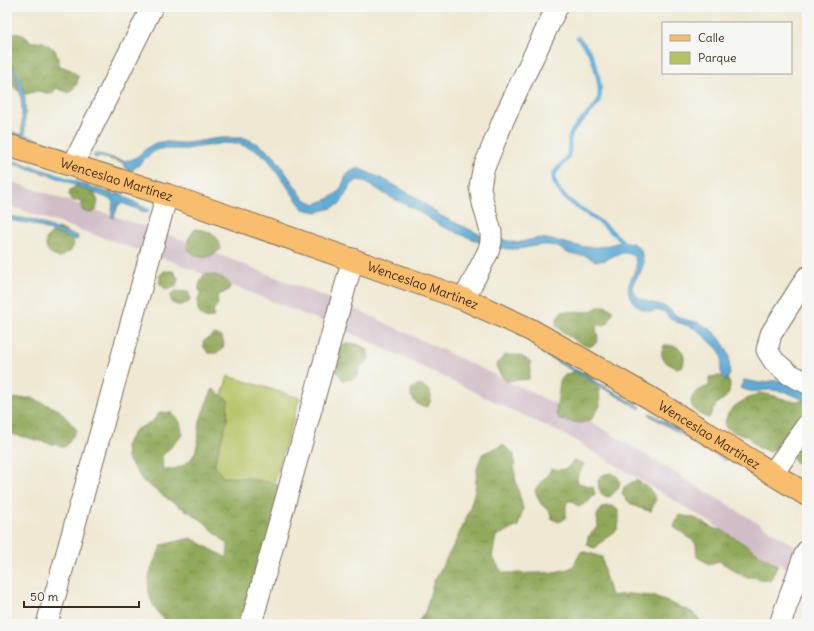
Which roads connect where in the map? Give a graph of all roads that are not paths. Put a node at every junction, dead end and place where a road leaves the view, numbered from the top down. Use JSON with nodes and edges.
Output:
{"nodes":[{"id":1,"x":152,"y":7,"type":"edge"},
{"id":2,"x":557,"y":7,"type":"edge"},
{"id":3,"x":7,"y":145,"type":"edge"},
{"id":4,"x":73,"y":166,"type":"junction"},
{"id":5,"x":167,"y":195,"type":"junction"},
{"id":6,"x":353,"y":259,"type":"junction"},
{"id":7,"x":807,"y":277,"type":"edge"},
{"id":8,"x":464,"y":298,"type":"junction"},
{"id":9,"x":807,"y":383,"type":"edge"},
{"id":10,"x":807,"y":425,"type":"edge"},
{"id":11,"x":773,"y":473,"type":"junction"},
{"id":12,"x":807,"y":495,"type":"edge"},
{"id":13,"x":807,"y":551,"type":"edge"},
{"id":14,"x":47,"y":624,"type":"edge"},
{"id":15,"x":251,"y":624,"type":"edge"},
{"id":16,"x":780,"y":624,"type":"edge"}],
"edges":[{"from":1,"to":4,"type":"street"},
{"from":2,"to":8,"type":"street"},
{"from":3,"to":4,"type":"main road","name":"Wenceslao Martínez"},
{"from":4,"to":5,"type":"main road","name":"Wenceslao Martínez"},
{"from":5,"to":6,"type":"main road","name":"Wenceslao Martínez"},
{"from":5,"to":14,"type":"street"},
{"from":6,"to":8,"type":"main road","name":"Wenceslao Martínez"},
{"from":6,"to":15,"type":"street"},
{"from":7,"to":9,"type":"street"},
{"from":8,"to":11,"type":"main road","name":"Wenceslao Martínez"},
{"from":10,"to":11,"type":"street"},
{"from":11,"to":12,"type":"main road","name":"Wenceslao Martínez"},
{"from":13,"to":16,"type":"street"}]}
